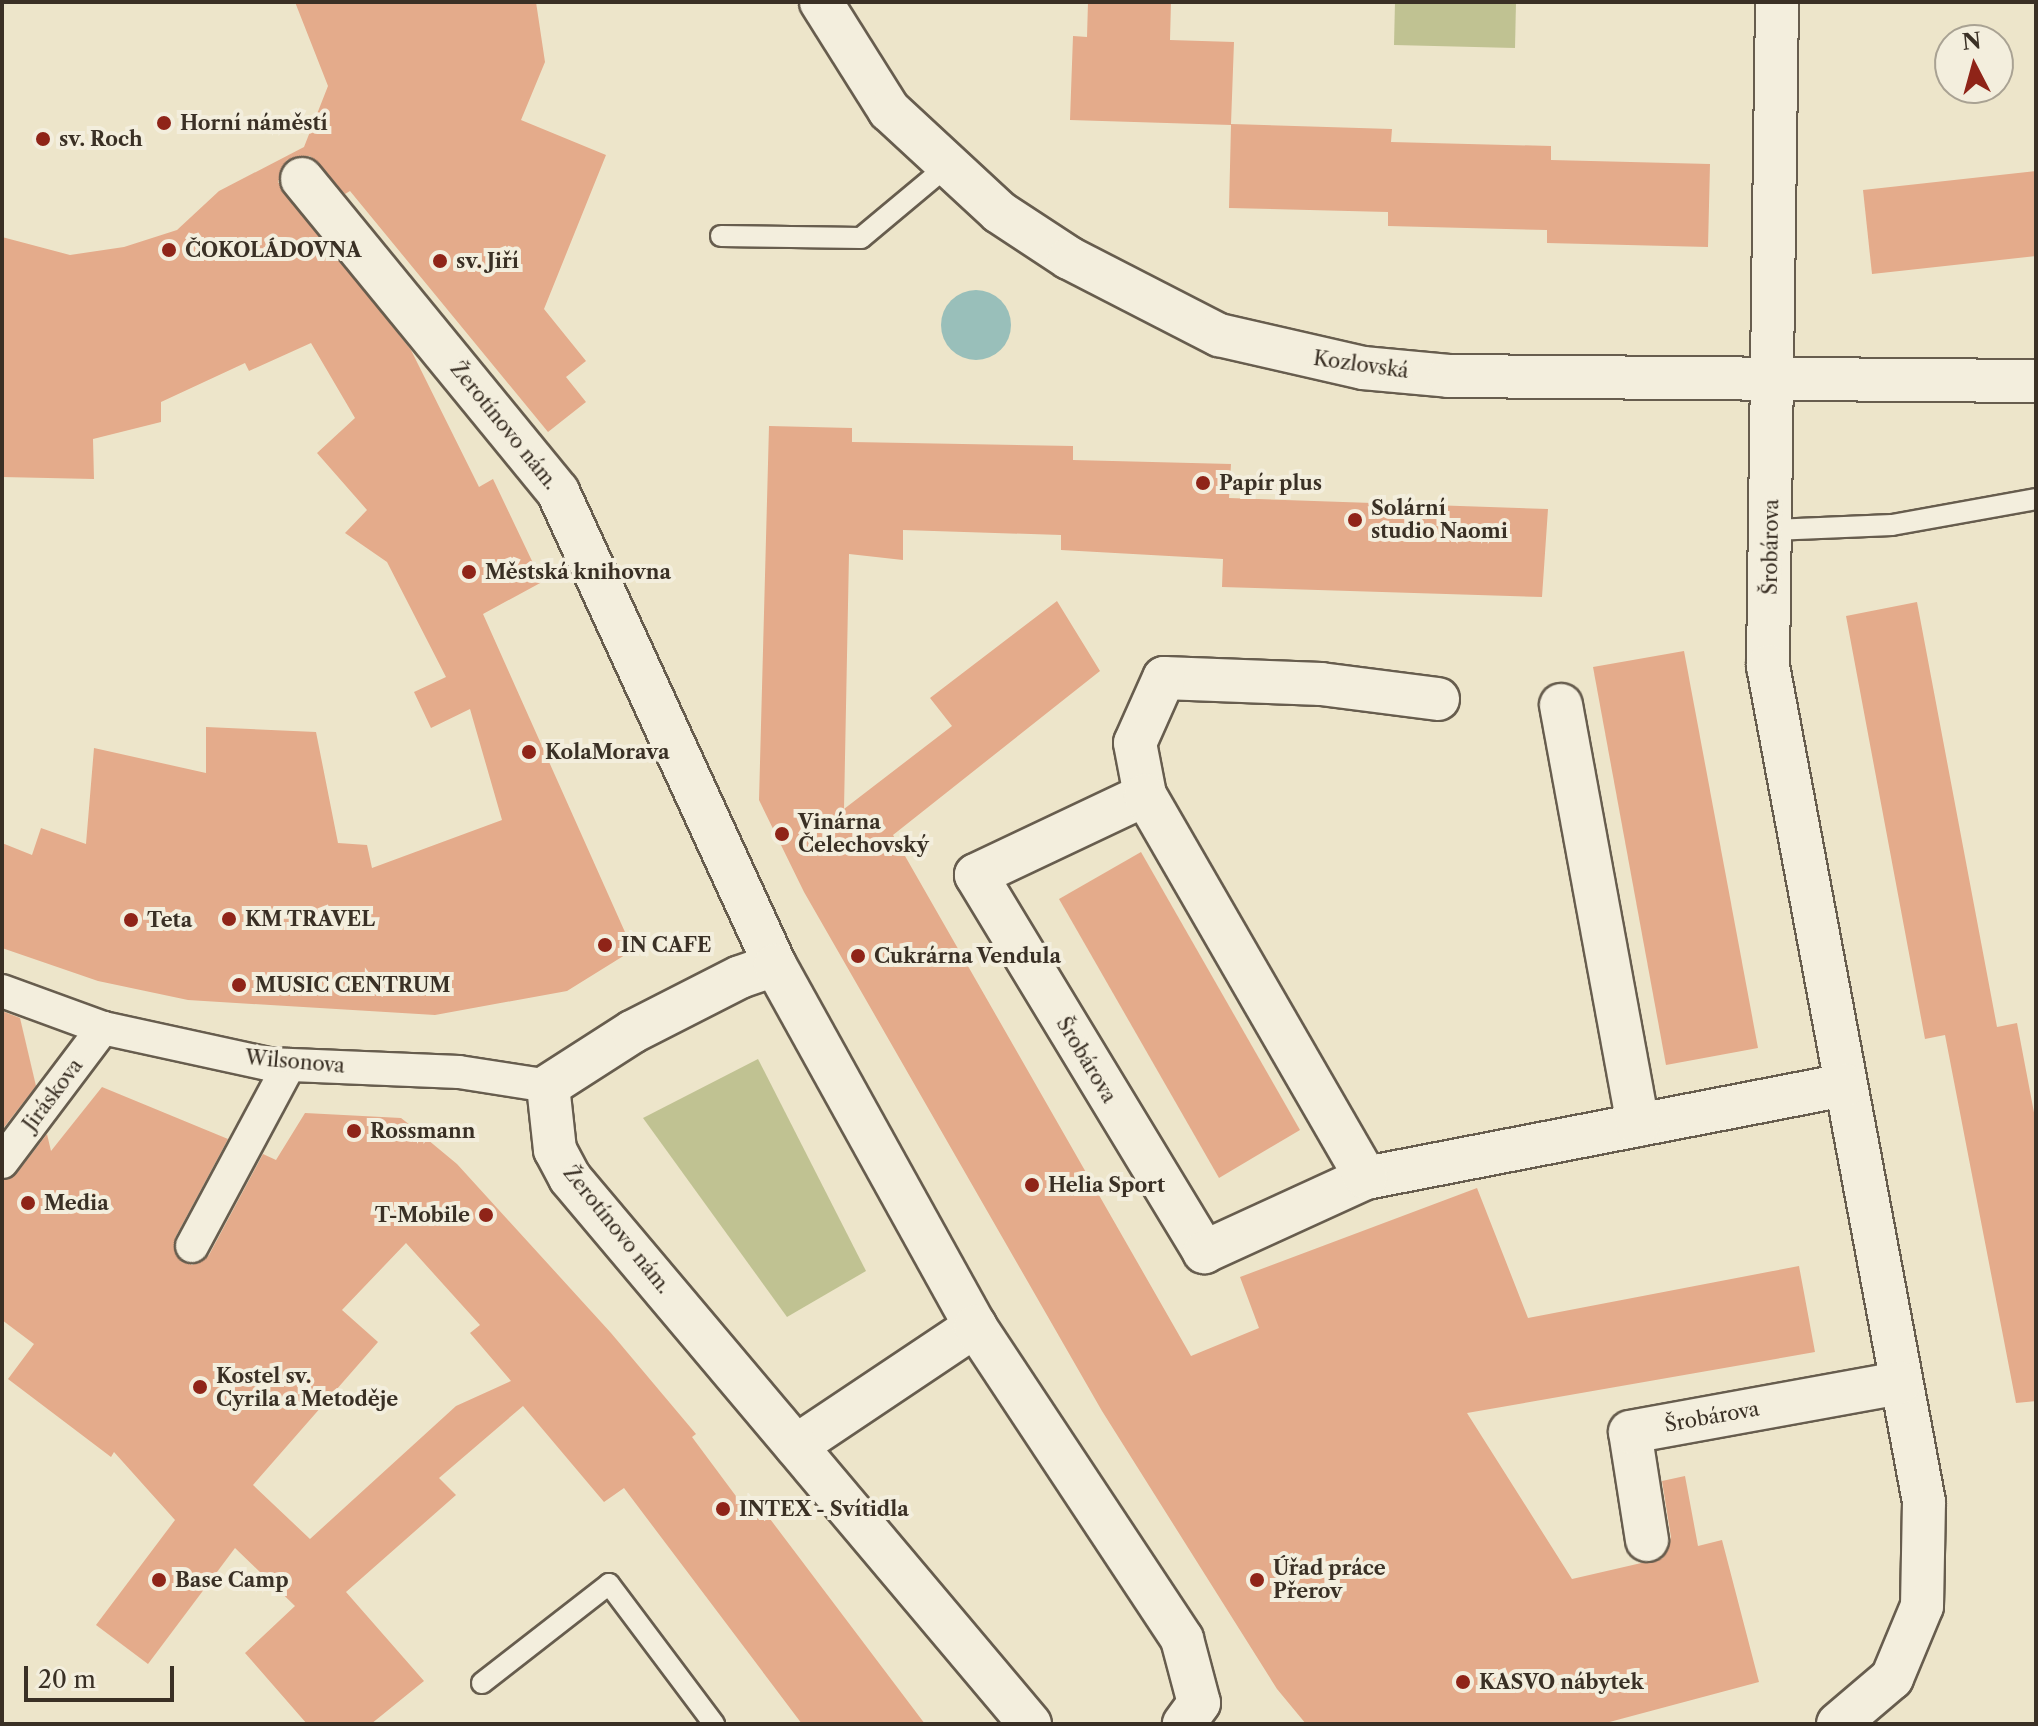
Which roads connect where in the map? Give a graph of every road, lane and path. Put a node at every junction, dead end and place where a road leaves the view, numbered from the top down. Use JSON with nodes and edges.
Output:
{"nodes":[{"id":1,"x":821,"y":2,"type":"edge"},
{"id":2,"x":1777,"y":2,"type":"edge"},
{"id":3,"x":946,"y":167,"type":"junction"},
{"id":4,"x":302,"y":179,"type":"dead end"},
{"id":5,"x":721,"y":236,"type":"dead end"},
{"id":6,"x":1772,"y":380,"type":"junction"},
{"id":7,"x":2036,"y":381,"type":"edge"},
{"id":8,"x":2036,"y":499,"type":"edge"},
{"id":9,"x":1773,"y":530,"type":"junction"},
{"id":10,"x":1438,"y":699,"type":"dead end"},
{"id":11,"x":1561,"y":705,"type":"dead end"},
{"id":12,"x":1145,"y":795,"type":"junction"},
{"id":13,"x":775,"y":965,"type":"junction"},
{"id":14,"x":2,"y":991,"type":"edge"},
{"id":15,"x":103,"y":1028,"type":"junction"},
{"id":16,"x":289,"y":1065,"type":"junction"},
{"id":17,"x":1845,"y":1085,"type":"junction"},
{"id":18,"x":548,"y":1086,"type":"junction"},
{"id":19,"x":1638,"y":1125,"type":"junction"},
{"id":20,"x":2,"y":1162,"type":"edge"},
{"id":21,"x":1366,"y":1178,"type":"junction"},
{"id":22,"x":192,"y":1246,"type":"dead end"},
{"id":23,"x":975,"y":1326,"type":"junction"},
{"id":24,"x":1900,"y":1383,"type":"junction"},
{"id":25,"x":796,"y":1446,"type":"junction"},
{"id":26,"x":1647,"y":1540,"type":"dead end"},
{"id":27,"x":482,"y":1683,"type":"dead end"},
{"id":28,"x":714,"y":1724,"type":"edge"},
{"id":29,"x":1030,"y":1724,"type":"edge"},
{"id":30,"x":1184,"y":1724,"type":"edge"},
{"id":31,"x":1838,"y":1724,"type":"edge"}],
"edges":[{"from":1,"to":3,"type":"street","name":"Kozlovská"},
{"from":2,"to":6,"type":"street","name":"Šrobárova"},
{"from":3,"to":5,"type":"lane"},
{"from":3,"to":6,"type":"street","name":"Kozlovská"},
{"from":4,"to":13,"type":"street","name":"Žerotínovo nám."},
{"from":6,"to":7,"type":"street","name":"Kozlovská"},
{"from":6,"to":9,"type":"street","name":"Šrobárova"},
{"from":8,"to":9,"type":"lane"},
{"from":9,"to":17,"type":"street","name":"Šrobárova"},
{"from":10,"to":12,"type":"street"},
{"from":11,"to":19,"type":"street"},
{"from":12,"to":21,"type":"street"},
{"from":12,"to":21,"type":"street","name":"Šrobárova"},
{"from":13,"to":18,"type":"street"},
{"from":13,"to":23,"type":"street","name":"Žerotínovo nám."},
{"from":14,"to":15,"type":"street","name":"Wilsonova"},
{"from":15,"to":16,"type":"street","name":"Wilsonova"},
{"from":15,"to":20,"type":"street","name":"Jiráskova"},
{"from":16,"to":18,"type":"street","name":"Wilsonova"},
{"from":16,"to":22,"type":"street"},
{"from":17,"to":19,"type":"street","name":"Šrobárova"},
{"from":17,"to":24,"type":"street","name":"Šrobárova"},
{"from":18,"to":25,"type":"street","name":"Žerotínovo nám."},
{"from":19,"to":21,"type":"street","name":"Šrobárova"},
{"from":23,"to":25,"type":"street"},
{"from":23,"to":30,"type":"street","name":"Žerotínovo nám."},
{"from":24,"to":26,"type":"street","name":"Šrobárova"},
{"from":24,"to":31,"type":"street","name":"Šrobárova"},
{"from":25,"to":29,"type":"street","name":"Žerotínovo nám."},
{"from":27,"to":28,"type":"lane"}]}
